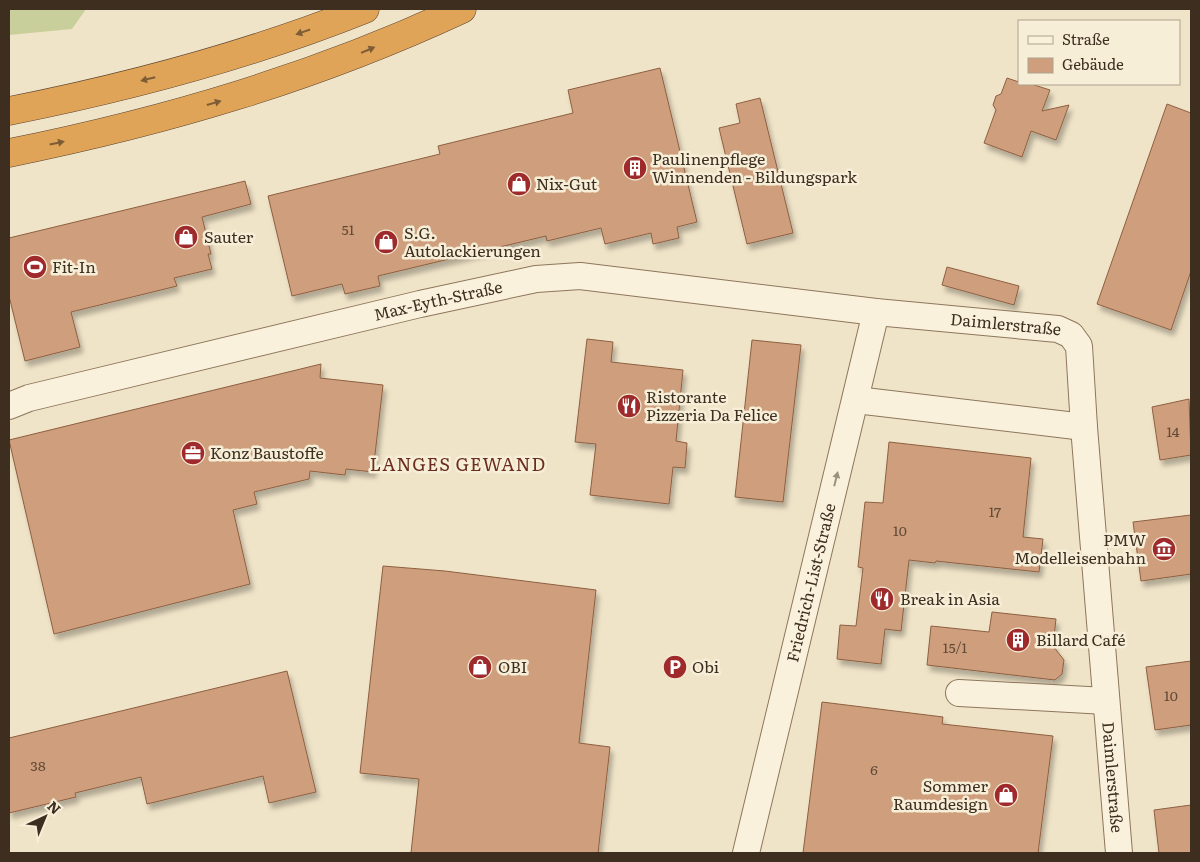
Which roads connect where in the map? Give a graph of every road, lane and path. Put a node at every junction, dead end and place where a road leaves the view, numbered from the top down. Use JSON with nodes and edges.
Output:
{"nodes":[{"id":1,"x":365,"y":9,"type":"edge"},
{"id":2,"x":462,"y":9,"type":"edge"},
{"id":3,"x":9,"y":111,"type":"edge"},
{"id":4,"x":9,"y":153,"type":"edge"},
{"id":5,"x":876,"y":312,"type":"junction"},
{"id":6,"x":856,"y":400,"type":"junction"},
{"id":7,"x":9,"y":406,"type":"edge"},
{"id":8,"x":1084,"y":427,"type":"junction"},
{"id":9,"x":959,"y":693,"type":"dead end"},
{"id":10,"x":1106,"y":701,"type":"junction"},
{"id":11,"x":746,"y":853,"type":"edge"},
{"id":12,"x":1119,"y":853,"type":"edge"}],
"edges":[{"from":1,"to":3,"type":"highway","one_way":true},
{"from":4,"to":2,"type":"highway","one_way":true},
{"from":5,"to":6,"type":"street","name":"Friedrich-List-Straße"},
{"from":5,"to":7,"type":"street","name":"Max-Eyth-Straße"},
{"from":5,"to":8,"type":"street","name":"Daimlerstraße"},
{"from":6,"to":8,"type":"street"},
{"from":11,"to":6,"type":"street","name":"Friedrich-List-Straße","one_way":true},
{"from":8,"to":10,"type":"street","name":"Daimlerstraße"},
{"from":9,"to":10,"type":"street","name":"Daimlerstraße"},
{"from":10,"to":12,"type":"street","name":"Daimlerstraße"}]}
